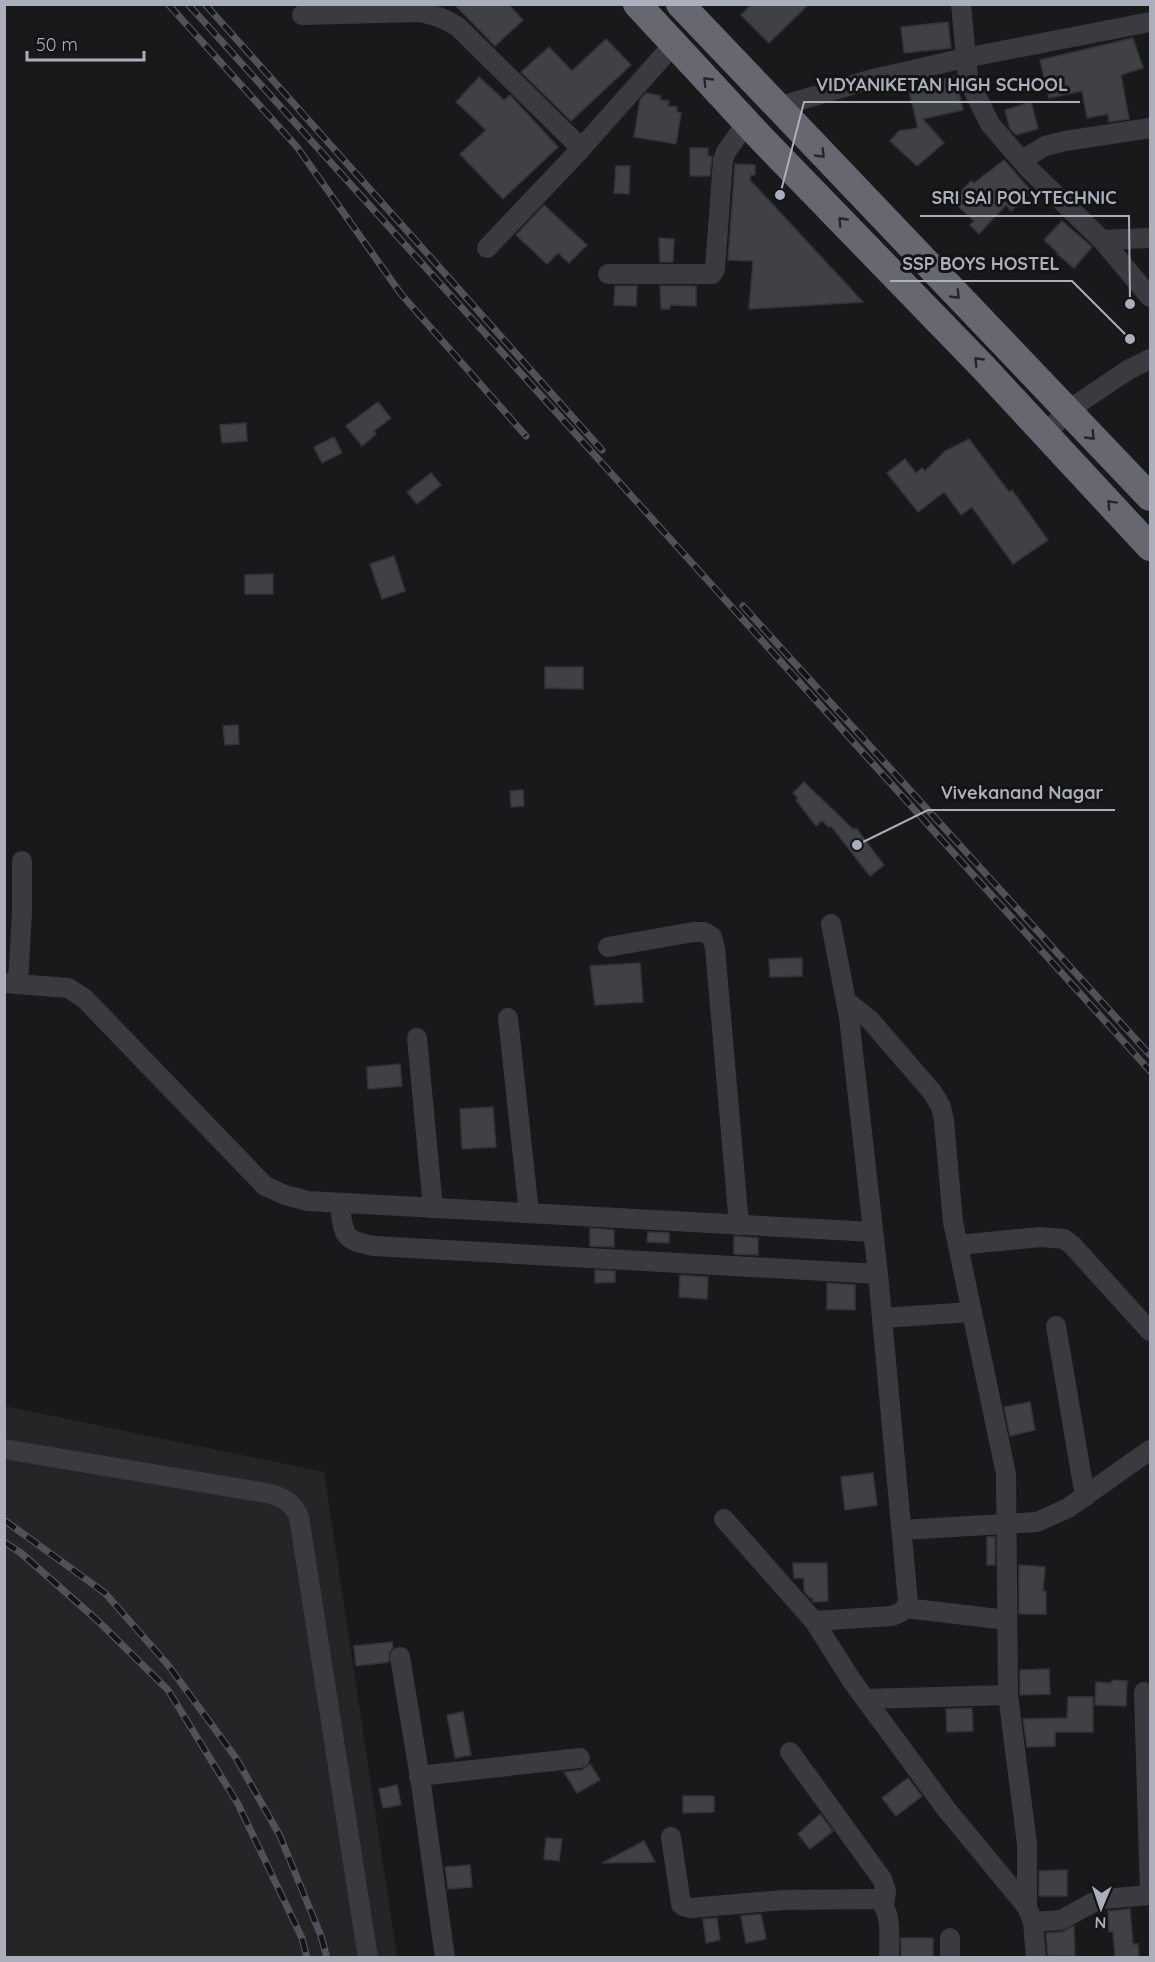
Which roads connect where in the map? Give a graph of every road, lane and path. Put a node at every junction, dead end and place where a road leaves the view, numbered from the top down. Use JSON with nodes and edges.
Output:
{"nodes":[{"id":1,"x":637,"y":4,"type":"edge"},
{"id":2,"x":680,"y":4,"type":"edge"},
{"id":3,"x":961,"y":4,"type":"edge"},
{"id":4,"x":302,"y":15,"type":"dead end"},
{"id":5,"x":1150,"y":22,"type":"edge"},
{"id":6,"x":673,"y":45,"type":"junction"},
{"id":7,"x":965,"y":58,"type":"junction"},
{"id":8,"x":777,"y":107,"type":"junction"},
{"id":9,"x":747,"y":122,"type":"junction"},
{"id":10,"x":1150,"y":128,"type":"edge"},
{"id":11,"x":581,"y":148,"type":"junction"},
{"id":12,"x":1022,"y":160,"type":"junction"},
{"id":13,"x":1150,"y":238,"type":"edge"},
{"id":14,"x":1102,"y":240,"type":"junction"},
{"id":15,"x":488,"y":248,"type":"dead end"},
{"id":16,"x":608,"y":274,"type":"dead end"},
{"id":17,"x":1150,"y":297,"type":"edge"},
{"id":18,"x":1150,"y":359,"type":"edge"},
{"id":19,"x":1067,"y":411,"type":"junction"},
{"id":20,"x":1046,"y":434,"type":"junction"},
{"id":21,"x":1150,"y":497,"type":"edge"},
{"id":22,"x":1150,"y":547,"type":"edge"},
{"id":23,"x":22,"y":861,"type":"dead end"},
{"id":24,"x":831,"y":924,"type":"dead end"},
{"id":25,"x":608,"y":948,"type":"dead end"},
{"id":26,"x":11,"y":983,"type":"edge"},
{"id":27,"x":846,"y":1001,"type":"junction"},
{"id":28,"x":508,"y":1018,"type":"dead end"},
{"id":29,"x":417,"y":1038,"type":"dead end"},
{"id":30,"x":339,"y":1203,"type":"junction"},
{"id":31,"x":433,"y":1208,"type":"junction"},
{"id":32,"x":529,"y":1213,"type":"junction"},
{"id":33,"x":739,"y":1225,"type":"junction"},
{"id":34,"x":873,"y":1232,"type":"junction"},
{"id":35,"x":958,"y":1245,"type":"junction"},
{"id":36,"x":878,"y":1274,"type":"junction"},
{"id":37,"x":972,"y":1312,"type":"junction"},
{"id":38,"x":882,"y":1318,"type":"junction"},
{"id":39,"x":1056,"y":1326,"type":"dead end"},
{"id":40,"x":1150,"y":1331,"type":"edge"},
{"id":41,"x":4,"y":1449,"type":"edge"},
{"id":42,"x":1150,"y":1450,"type":"edge"},
{"id":43,"x":1085,"y":1497,"type":"junction"},
{"id":44,"x":724,"y":1519,"type":"dead end"},
{"id":45,"x":1006,"y":1525,"type":"junction"},
{"id":46,"x":902,"y":1530,"type":"junction"},
{"id":47,"x":906,"y":1608,"type":"junction"},
{"id":48,"x":1007,"y":1620,"type":"junction"},
{"id":49,"x":814,"y":1621,"type":"junction"},
{"id":50,"x":400,"y":1657,"type":"dead end"},
{"id":51,"x":1144,"y":1692,"type":"dead end"},
{"id":52,"x":1008,"y":1695,"type":"junction"},
{"id":53,"x":865,"y":1699,"type":"junction"},
{"id":54,"x":790,"y":1752,"type":"dead end"},
{"id":55,"x":580,"y":1758,"type":"dead end"},
{"id":56,"x":419,"y":1776,"type":"junction"},
{"id":57,"x":671,"y":1837,"type":"dead end"},
{"id":58,"x":1150,"y":1895,"type":"edge"},
{"id":59,"x":884,"y":1906,"type":"junction"},
{"id":60,"x":1030,"y":1915,"type":"junction"},
{"id":61,"x":368,"y":1958,"type":"edge"},
{"id":62,"x":445,"y":1958,"type":"edge"},
{"id":63,"x":889,"y":1958,"type":"edge"},
{"id":64,"x":1036,"y":1958,"type":"edge"}],
"edges":[{"from":1,"to":6,"type":"highway"},
{"from":2,"to":8,"type":"highway"},
{"from":3,"to":7,"type":"street"},
{"from":4,"to":11,"type":"street"},
{"from":5,"to":7,"type":"street"},
{"from":9,"to":6,"type":"highway","one_way":true},
{"from":6,"to":11,"type":"street"},
{"from":7,"to":8,"type":"street"},
{"from":7,"to":12,"type":"street"},
{"from":8,"to":19,"type":"highway","one_way":true},
{"from":9,"to":16,"type":"street"},
{"from":20,"to":9,"type":"highway","one_way":true},
{"from":10,"to":12,"type":"street"},
{"from":11,"to":15,"type":"street"},
{"from":12,"to":14,"type":"street"},
{"from":13,"to":14,"type":"street"},
{"from":14,"to":17,"type":"street"},
{"from":18,"to":19,"type":"street"},
{"from":19,"to":20,"type":"street"},
{"from":19,"to":21,"type":"highway","one_way":true},
{"from":22,"to":20,"type":"highway","one_way":true},
{"from":23,"to":26,"type":"street"},
{"from":24,"to":27,"type":"street"},
{"from":25,"to":33,"type":"street"},
{"from":26,"to":30,"type":"street"},
{"from":27,"to":34,"type":"street"},
{"from":27,"to":35,"type":"street"},
{"from":28,"to":32,"type":"street"},
{"from":29,"to":31,"type":"street"},
{"from":30,"to":31,"type":"street"},
{"from":30,"to":36,"type":"street"},
{"from":31,"to":32,"type":"street"},
{"from":32,"to":33,"type":"street"},
{"from":33,"to":34,"type":"street"},
{"from":34,"to":36,"type":"street"},
{"from":35,"to":37,"type":"street"},
{"from":35,"to":40,"type":"street"},
{"from":36,"to":38,"type":"street"},
{"from":37,"to":38,"type":"street"},
{"from":37,"to":45,"type":"street"},
{"from":38,"to":46,"type":"street"},
{"from":39,"to":43,"type":"street"},
{"from":41,"to":61,"type":"street"},
{"from":42,"to":43,"type":"street"},
{"from":43,"to":45,"type":"street"},
{"from":44,"to":49,"type":"street"},
{"from":45,"to":46,"type":"street"},
{"from":45,"to":48,"type":"street"},
{"from":46,"to":47,"type":"street"},
{"from":47,"to":48,"type":"street"},
{"from":47,"to":49,"type":"street"},
{"from":48,"to":52,"type":"street"},
{"from":49,"to":53,"type":"street"},
{"from":50,"to":56,"type":"street"},
{"from":51,"to":58,"type":"street"},
{"from":52,"to":53,"type":"street"},
{"from":52,"to":60,"type":"street"},
{"from":53,"to":60,"type":"street"},
{"from":54,"to":59,"type":"street"},
{"from":55,"to":56,"type":"street"},
{"from":56,"to":62,"type":"street"},
{"from":57,"to":59,"type":"street"},
{"from":58,"to":60,"type":"street"},
{"from":59,"to":63,"type":"street"},
{"from":60,"to":64,"type":"street"}]}
